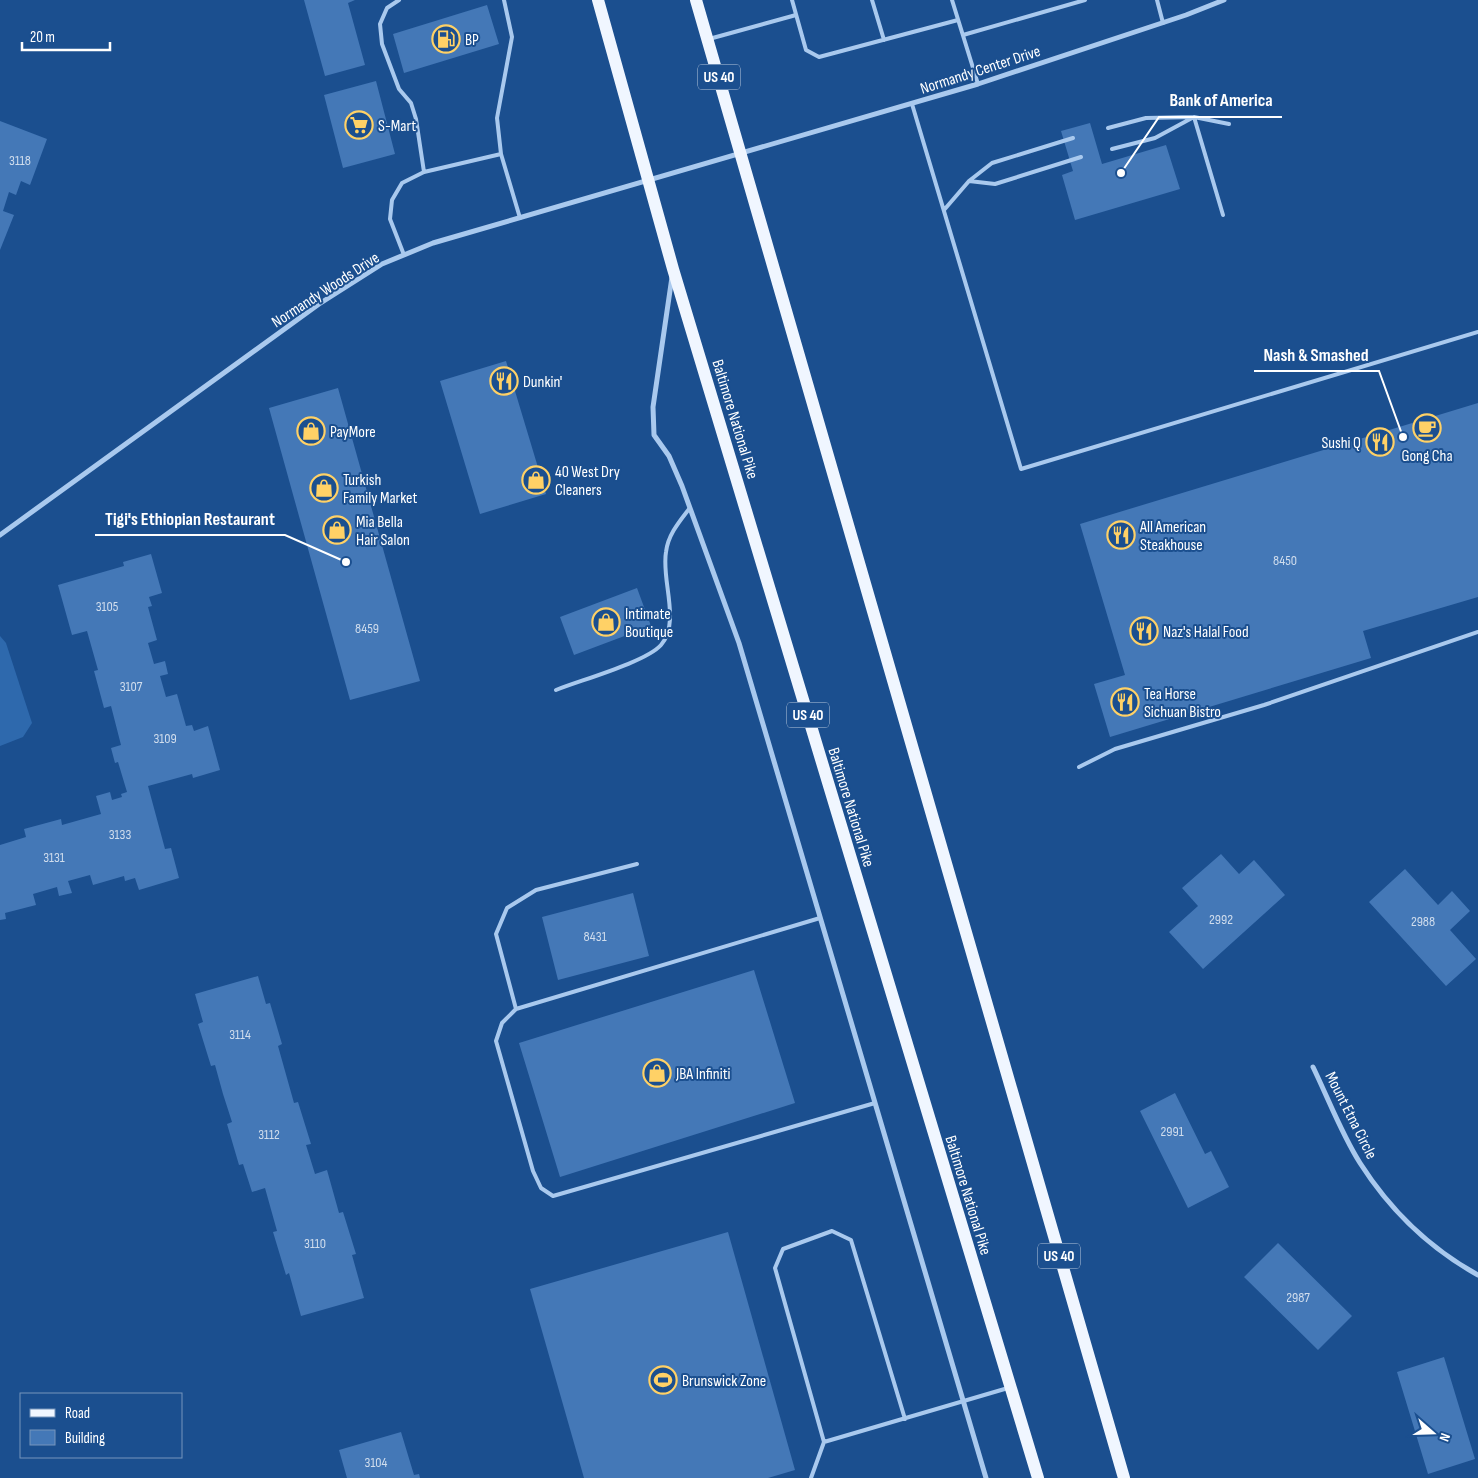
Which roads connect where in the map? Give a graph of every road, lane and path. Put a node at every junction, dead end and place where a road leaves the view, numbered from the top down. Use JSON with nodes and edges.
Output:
{"nodes":[{"id":1,"x":400,"y":0,"type":"edge"},
{"id":2,"x":504,"y":0,"type":"edge"},
{"id":3,"x":598,"y":0,"type":"edge"},
{"id":4,"x":696,"y":0,"type":"edge"},
{"id":5,"x":792,"y":0,"type":"edge"},
{"id":6,"x":872,"y":0,"type":"edge"},
{"id":7,"x":952,"y":0,"type":"edge"},
{"id":8,"x":1085,"y":0,"type":"edge"},
{"id":9,"x":1157,"y":0,"type":"edge"},
{"id":10,"x":1224,"y":0,"type":"edge"},
{"id":11,"x":796,"y":15,"type":"junction"},
{"id":12,"x":958,"y":20,"type":"junction"},
{"id":13,"x":1163,"y":23,"type":"junction"},
{"id":14,"x":963,"y":35,"type":"junction"},
{"id":15,"x":708,"y":40,"type":"junction"},
{"id":16,"x":884,"y":40,"type":"junction"},
{"id":17,"x":978,"y":84,"type":"junction"},
{"id":18,"x":912,"y":104,"type":"junction"},
{"id":19,"x":1194,"y":117,"type":"junction"},
{"id":20,"x":1229,"y":124,"type":"dead end"},
{"id":21,"x":1108,"y":128,"type":"dead end"},
{"id":22,"x":1073,"y":138,"type":"dead end"},
{"id":23,"x":1112,"y":149,"type":"dead end"},
{"id":24,"x":501,"y":154,"type":"junction"},
{"id":25,"x":741,"y":154,"type":"junction"},
{"id":26,"x":1081,"y":157,"type":"dead end"},
{"id":27,"x":424,"y":172,"type":"junction"},
{"id":28,"x":649,"y":181,"type":"junction"},
{"id":29,"x":969,"y":181,"type":"junction"},
{"id":30,"x":944,"y":210,"type":"junction"},
{"id":31,"x":1223,"y":215,"type":"dead end"},
{"id":32,"x":520,"y":218,"type":"junction"},
{"id":33,"x":404,"y":255,"type":"junction"},
{"id":34,"x":673,"y":269,"type":"junction"},
{"id":35,"x":1478,"y":332,"type":"edge"},
{"id":36,"x":689,"y":509,"type":"junction"},
{"id":37,"x":0,"y":535,"type":"edge"},
{"id":38,"x":1478,"y":632,"type":"edge"},
{"id":39,"x":556,"y":690,"type":"dead end"},
{"id":40,"x":1079,"y":767,"type":"dead end"},
{"id":41,"x":637,"y":864,"type":"dead end"},
{"id":42,"x":820,"y":918,"type":"junction"},
{"id":43,"x":516,"y":1008,"type":"junction"},
{"id":44,"x":1313,"y":1067,"type":"dead end"},
{"id":45,"x":875,"y":1103,"type":"junction"},
{"id":46,"x":1478,"y":1275,"type":"edge"},
{"id":47,"x":1010,"y":1387,"type":"junction"},
{"id":48,"x":963,"y":1401,"type":"junction"},
{"id":49,"x":904,"y":1419,"type":"junction"},
{"id":50,"x":824,"y":1442,"type":"junction"},
{"id":51,"x":811,"y":1478,"type":"edge"},
{"id":52,"x":986,"y":1478,"type":"edge"},
{"id":53,"x":1038,"y":1478,"type":"edge"},
{"id":54,"x":1124,"y":1478,"type":"edge"}],
"edges":[{"from":1,"to":27,"type":"lane"},
{"from":2,"to":24,"type":"lane"},
{"from":3,"to":28,"type":"main road","name":"Baltimore National Pike","number":"US 40"},
{"from":4,"to":15,"type":"main road","number":"US 40"},
{"from":5,"to":11,"type":"lane"},
{"from":6,"to":16,"type":"lane"},
{"from":7,"to":12,"type":"lane"},
{"from":8,"to":14,"type":"lane"},
{"from":9,"to":13,"type":"lane"},
{"from":10,"to":13,"type":"street","name":"Normandy Center Drive"},
{"from":11,"to":15,"type":"lane"},
{"from":11,"to":16,"type":"lane"},
{"from":12,"to":14,"type":"lane"},
{"from":12,"to":16,"type":"lane"},
{"from":13,"to":17,"type":"street","name":"Normandy Center Drive"},
{"from":14,"to":17,"type":"lane"},
{"from":15,"to":25,"type":"main road","number":"US 40"},
{"from":17,"to":18,"type":"street","name":"Normandy Center Drive"},
{"from":18,"to":25,"type":"street","name":"Normandy Center Drive"},
{"from":18,"to":30,"type":"lane"},
{"from":19,"to":20,"type":"lane"},
{"from":19,"to":21,"type":"lane"},
{"from":19,"to":23,"type":"lane"},
{"from":19,"to":31,"type":"lane"},
{"from":22,"to":29,"type":"lane"},
{"from":24,"to":27,"type":"lane"},
{"from":24,"to":32,"type":"lane"},
{"from":25,"to":28,"type":"street","name":"Normandy Woods Drive"},
{"from":25,"to":54,"type":"main road","number":"US 40"},
{"from":26,"to":29,"type":"lane"},
{"from":27,"to":33,"type":"lane"},
{"from":28,"to":32,"type":"street","name":"Normandy Woods Drive"},
{"from":28,"to":34,"type":"main road","name":"Baltimore National Pike","number":"US 40"},
{"from":29,"to":30,"type":"lane"},
{"from":30,"to":35,"type":"lane"},
{"from":32,"to":33,"type":"street","name":"Normandy Woods Drive"},
{"from":33,"to":37,"type":"street","name":"Normandy Woods Drive"},
{"from":34,"to":36,"type":"street"},
{"from":34,"to":47,"type":"main road","name":"Baltimore National Pike","number":"US 40"},
{"from":36,"to":39,"type":"lane"},
{"from":36,"to":42,"type":"street"},
{"from":38,"to":40,"type":"lane"},
{"from":41,"to":43,"type":"lane"},
{"from":42,"to":43,"type":"lane"},
{"from":42,"to":45,"type":"street"},
{"from":43,"to":45,"type":"lane"},
{"from":44,"to":46,"type":"street","name":"Mount Etna Circle"},
{"from":45,"to":48,"type":"street"},
{"from":47,"to":48,"type":"lane"},
{"from":47,"to":53,"type":"main road","name":"Baltimore National Pike","number":"US 40"},
{"from":48,"to":49,"type":"lane"},
{"from":48,"to":52,"type":"street"},
{"from":49,"to":50,"type":"lane"},
{"from":49,"to":50,"type":"lane"},
{"from":50,"to":51,"type":"lane"}]}
